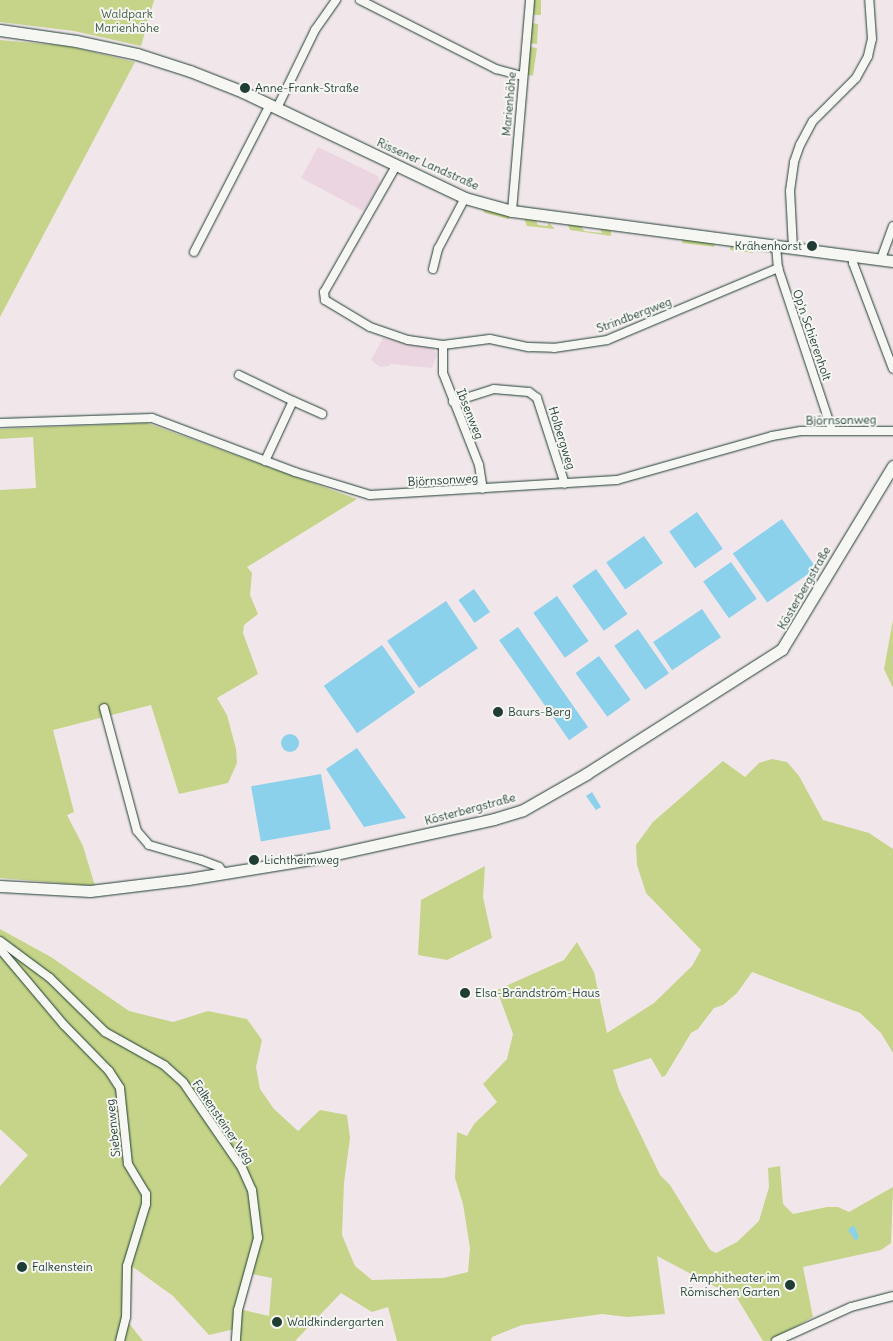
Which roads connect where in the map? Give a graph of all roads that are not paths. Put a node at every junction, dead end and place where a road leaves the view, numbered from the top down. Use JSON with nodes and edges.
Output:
{"nodes":[{"id":1,"x":336,"y":0,"type":"edge"},
{"id":2,"x":360,"y":0,"type":"edge"},
{"id":3,"x":530,"y":0,"type":"edge"},
{"id":4,"x":869,"y":0,"type":"edge"},
{"id":5,"x":0,"y":30,"type":"edge"},
{"id":6,"x":523,"y":76,"type":"junction"},
{"id":7,"x":273,"y":107,"type":"junction"},
{"id":8,"x":396,"y":166,"type":"junction"},
{"id":9,"x":465,"y":198,"type":"junction"},
{"id":10,"x":512,"y":211,"type":"junction"},
{"id":11,"x":893,"y":226,"type":"edge"},
{"id":12,"x":776,"y":246,"type":"junction"},
{"id":13,"x":793,"y":248,"type":"junction"},
{"id":14,"x":194,"y":252,"type":"dead end"},
{"id":15,"x":853,"y":256,"type":"junction"},
{"id":16,"x":881,"y":259,"type":"junction"},
{"id":17,"x":893,"y":261,"type":"edge"},
{"id":18,"x":778,"y":268,"type":"junction"},
{"id":19,"x":433,"y":269,"type":"dead end"},
{"id":20,"x":443,"y":346,"type":"junction"},
{"id":21,"x":893,"y":369,"type":"edge"},
{"id":22,"x":239,"y":375,"type":"dead end"},
{"id":23,"x":293,"y":401,"type":"junction"},
{"id":24,"x":453,"y":402,"type":"junction"},
{"id":25,"x":322,"y":414,"type":"dead end"},
{"id":26,"x":0,"y":423,"type":"edge"},
{"id":27,"x":832,"y":430,"type":"junction"},
{"id":28,"x":893,"y":431,"type":"edge"},
{"id":29,"x":265,"y":461,"type":"junction"},
{"id":30,"x":893,"y":466,"type":"edge"},
{"id":31,"x":564,"y":484,"type":"junction"},
{"id":32,"x":483,"y":489,"type":"junction"},
{"id":33,"x":104,"y":708,"type":"dead end"},
{"id":34,"x":224,"y":873,"type":"junction"},
{"id":35,"x":0,"y":886,"type":"edge"},
{"id":36,"x":0,"y":941,"type":"edge"},
{"id":37,"x":0,"y":949,"type":"edge"},
{"id":38,"x":893,"y":1296,"type":"edge"},
{"id":39,"x":120,"y":1341,"type":"edge"},
{"id":40,"x":236,"y":1341,"type":"edge"},
{"id":41,"x":776,"y":1341,"type":"edge"}],
"edges":[{"from":1,"to":7,"type":"street"},
{"from":2,"to":6,"type":"street"},
{"from":3,"to":6,"type":"street","name":"Marienhöhe"},
{"from":4,"to":13,"type":"street"},
{"from":5,"to":7,"type":"street","name":"Rissener Landstraße"},
{"from":6,"to":10,"type":"street","name":"Marienhöhe"},
{"from":7,"to":8,"type":"street","name":"Rissener Landstraße"},
{"from":7,"to":14,"type":"street"},
{"from":8,"to":9,"type":"street","name":"Rissener Landstraße"},
{"from":8,"to":20,"type":"street","name":"Strindbergweg"},
{"from":9,"to":10,"type":"street","name":"Rissener Landstraße"},
{"from":9,"to":19,"type":"street"},
{"from":10,"to":12,"type":"street","name":"Rissener Landstraße"},
{"from":11,"to":16,"type":"street"},
{"from":12,"to":13,"type":"street","name":"Rissener Landstraße"},
{"from":12,"to":18,"type":"street","name":"Op'n Schierenholt"},
{"from":13,"to":15,"type":"street","name":"Rissener Landstraße"},
{"from":15,"to":16,"type":"street","name":"Rissener Landstraße"},
{"from":15,"to":21,"type":"street"},
{"from":16,"to":17,"type":"street","name":"Rissener Landstraße"},
{"from":18,"to":20,"type":"street","name":"Strindbergweg"},
{"from":18,"to":27,"type":"street","name":"Op'n Schierenholt"},
{"from":20,"to":24,"type":"street","name":"Ibsenweg"},
{"from":22,"to":23,"type":"street"},
{"from":23,"to":25,"type":"street"},
{"from":23,"to":29,"type":"street"},
{"from":24,"to":31,"type":"street","name":"Holbergweg"},
{"from":24,"to":32,"type":"street","name":"Ibsenweg"},
{"from":26,"to":29,"type":"street","name":"Björnsonweg"},
{"from":27,"to":28,"type":"street","name":"Björnsonweg"},
{"from":27,"to":31,"type":"street","name":"Björnsonweg"},
{"from":29,"to":32,"type":"street","name":"Björnsonweg"},
{"from":30,"to":34,"type":"street","name":"Kösterbergstraße"},
{"from":31,"to":32,"type":"street","name":"Björnsonweg"},
{"from":33,"to":34,"type":"street"},
{"from":34,"to":35,"type":"street","name":"Kösterbergstraße"},
{"from":36,"to":40,"type":"street","name":"Falkensteiner Weg"},
{"from":37,"to":39,"type":"street","name":"Siebenweg"},
{"from":38,"to":41,"type":"street"}]}
